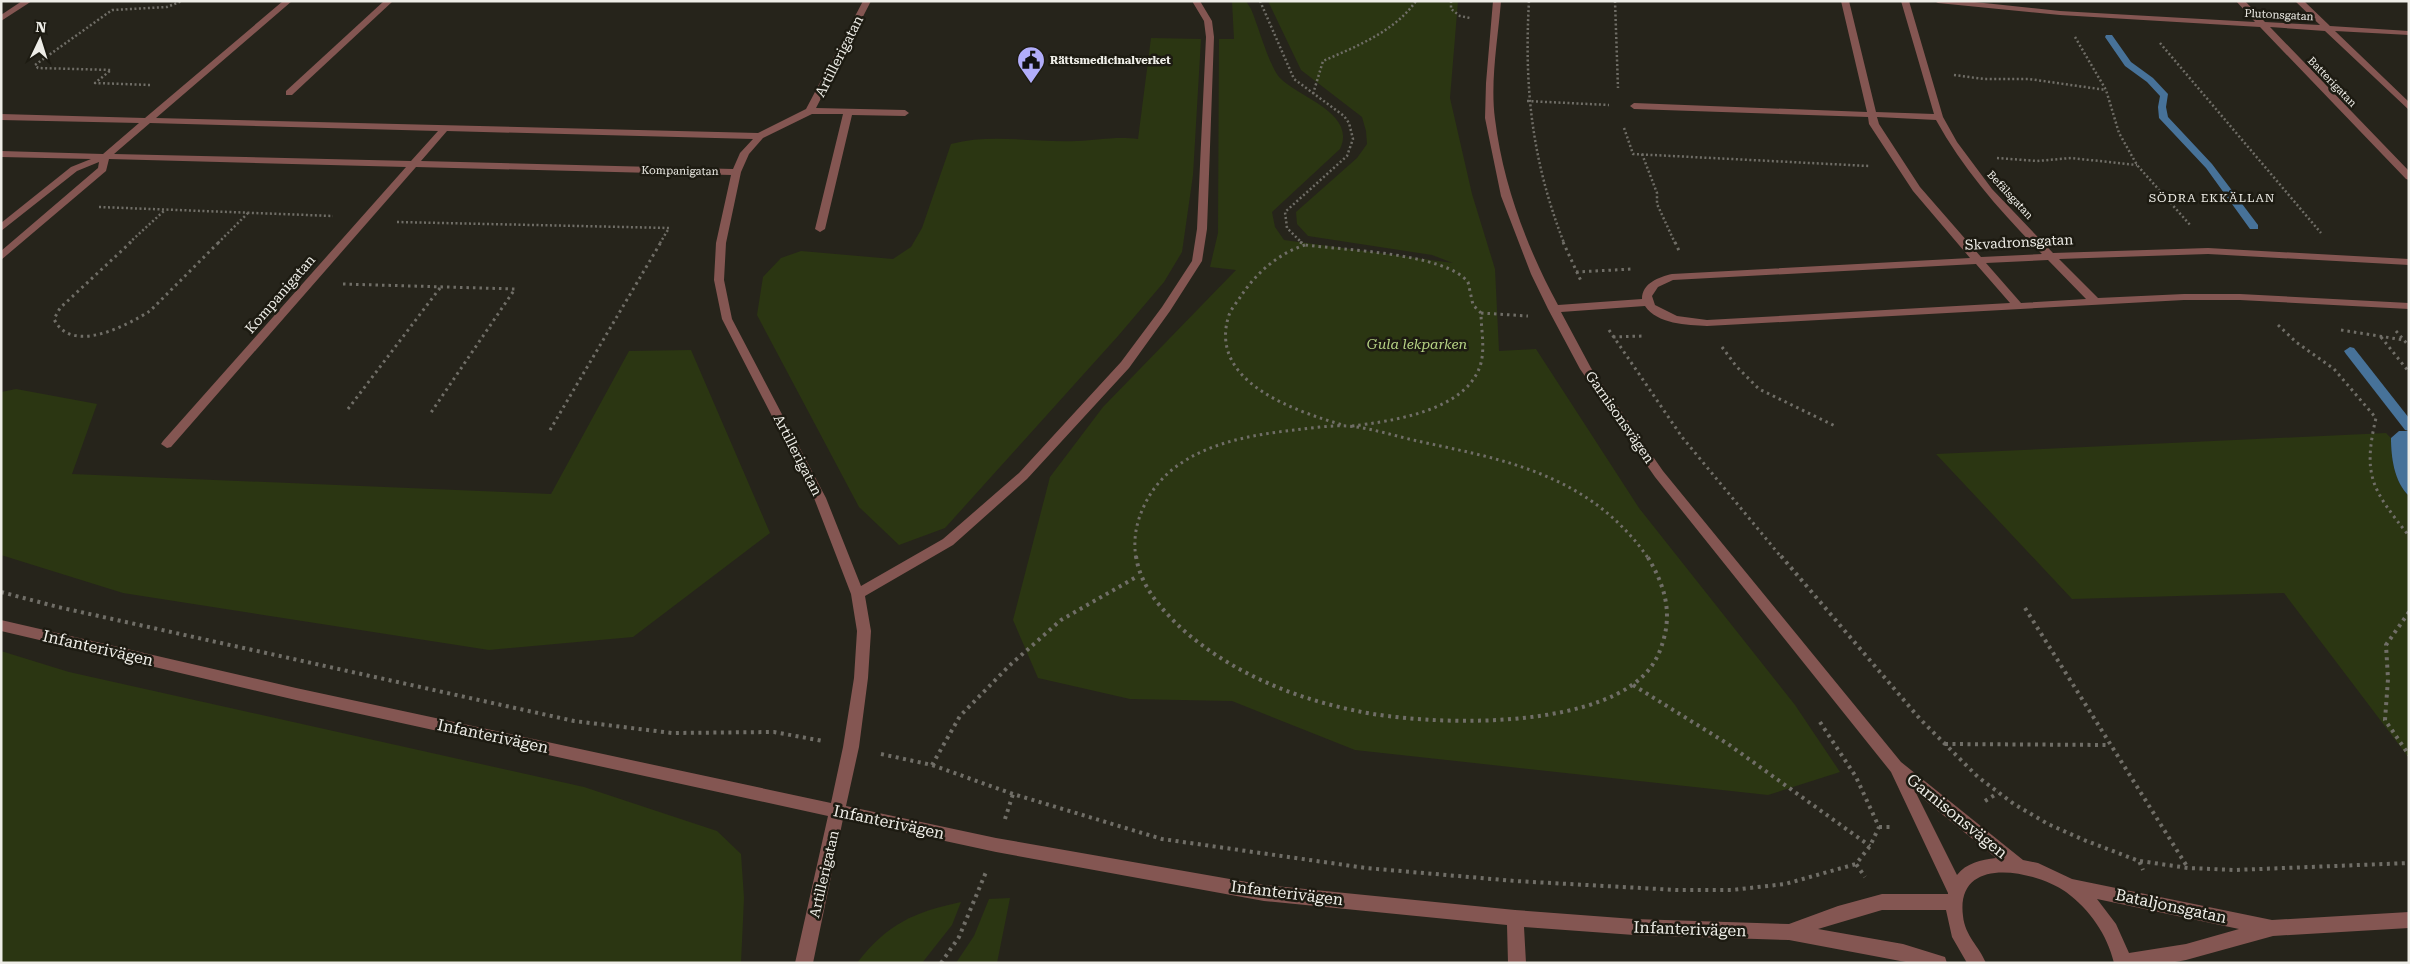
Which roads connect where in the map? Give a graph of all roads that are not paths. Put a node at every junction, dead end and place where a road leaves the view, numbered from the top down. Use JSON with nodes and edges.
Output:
{"nodes":[{"id":1,"x":28,"y":1,"type":"edge"},
{"id":2,"x":288,"y":1,"type":"edge"},
{"id":3,"x":389,"y":1,"type":"edge"},
{"id":4,"x":867,"y":1,"type":"edge"},
{"id":5,"x":1196,"y":1,"type":"edge"},
{"id":6,"x":1497,"y":1,"type":"edge"},
{"id":7,"x":1845,"y":1,"type":"edge"},
{"id":8,"x":1905,"y":1,"type":"edge"},
{"id":9,"x":1938,"y":1,"type":"edge"},
{"id":10,"x":2240,"y":1,"type":"edge"},
{"id":11,"x":2299,"y":1,"type":"edge"},
{"id":12,"x":1,"y":19,"type":"edge"},
{"id":13,"x":2262,"y":25,"type":"junction"},
{"id":14,"x":2328,"y":29,"type":"junction"},
{"id":15,"x":2409,"y":33,"type":"edge"},
{"id":16,"x":290,"y":93,"type":"dead end"},
{"id":17,"x":1634,"y":106,"type":"road end"},
{"id":18,"x":2409,"y":107,"type":"edge"},
{"id":19,"x":810,"y":111,"type":"junction"},
{"id":20,"x":848,"y":112,"type":"junction"},
{"id":21,"x":905,"y":113,"type":"dead end"},
{"id":22,"x":1870,"y":114,"type":"junction"},
{"id":23,"x":1,"y":117,"type":"edge"},
{"id":24,"x":1939,"y":117,"type":"junction"},
{"id":25,"x":148,"y":120,"type":"junction"},
{"id":26,"x":446,"y":127,"type":"junction"},
{"id":27,"x":760,"y":136,"type":"junction"},
{"id":28,"x":1,"y":154,"type":"edge"},
{"id":29,"x":105,"y":157,"type":"junction"},
{"id":30,"x":414,"y":164,"type":"junction"},
{"id":31,"x":736,"y":172,"type":"junction"},
{"id":32,"x":2409,"y":177,"type":"edge"},
{"id":33,"x":58,"y":208,"type":"junction"},
{"id":34,"x":24,"y":210,"type":"junction"},
{"id":35,"x":1,"y":228,"type":"edge"},
{"id":36,"x":820,"y":229,"type":"dead end"},
{"id":37,"x":1,"y":256,"type":"edge"},
{"id":38,"x":2052,"y":256,"type":"junction"},
{"id":39,"x":1977,"y":259,"type":"junction"},
{"id":40,"x":2409,"y":262,"type":"edge"},
{"id":41,"x":1649,"y":302,"type":"junction"},
{"id":42,"x":2095,"y":302,"type":"junction"},
{"id":43,"x":2018,"y":306,"type":"junction"},
{"id":44,"x":2409,"y":306,"type":"edge"},
{"id":45,"x":1553,"y":309,"type":"junction"},
{"id":46,"x":167,"y":444,"type":"dead end"},
{"id":47,"x":858,"y":594,"type":"junction"},
{"id":48,"x":1,"y":625,"type":"edge"},
{"id":49,"x":1896,"y":767,"type":"junction"},
{"id":50,"x":838,"y":812,"type":"junction"},
{"id":51,"x":2017,"y":865,"type":"junction"},
{"id":52,"x":2068,"y":885,"type":"junction"},
{"id":53,"x":1955,"y":896,"type":"junction"},
{"id":54,"x":1515,"y":918,"type":"junction"},
{"id":55,"x":2409,"y":920,"type":"edge"},
{"id":56,"x":2273,"y":928,"type":"junction"},
{"id":57,"x":1789,"y":932,"type":"junction"},
{"id":58,"x":804,"y":963,"type":"edge"},
{"id":59,"x":1517,"y":963,"type":"edge"},
{"id":60,"x":1939,"y":963,"type":"edge"},
{"id":61,"x":1978,"y":963,"type":"edge"},
{"id":62,"x":2123,"y":963,"type":"edge"}],
"edges":[{"from":1,"to":12,"type":"street"},
{"from":2,"to":25,"type":"street","name":"Kompanigatan"},
{"from":3,"to":16,"type":"street"},
{"from":4,"to":19,"type":"street","name":"Artillerigatan"},
{"from":5,"to":47,"type":"street"},
{"from":6,"to":45,"type":"street","name":"Garnisonsvägen"},
{"from":7,"to":22,"type":"street"},
{"from":8,"to":24,"type":"street","name":"Befälsgatan"},
{"from":9,"to":13,"type":"street","name":"Plutonsgatan"},
{"from":10,"to":13,"type":"street","name":"Batterigatan"},
{"from":11,"to":14,"type":"street"},
{"from":13,"to":14,"type":"street","name":"Plutonsgatan"},
{"from":13,"to":32,"type":"street","name":"Batterigatan"},
{"from":14,"to":15,"type":"street","name":"Plutonsgatan"},
{"from":14,"to":18,"type":"street"},
{"from":17,"to":22,"type":"street"},
{"from":19,"to":20,"type":"street"},
{"from":19,"to":27,"type":"street","name":"Artillerigatan"},
{"from":20,"to":21,"type":"street"},
{"from":20,"to":36,"type":"street"},
{"from":22,"to":24,"type":"street"},
{"from":22,"to":39,"type":"street"},
{"from":23,"to":25,"type":"street"},
{"from":24,"to":38,"type":"street","name":"Befälsgatan"},
{"from":25,"to":26,"type":"street"},
{"from":25,"to":29,"type":"street","name":"Kompanigatan"},
{"from":26,"to":27,"type":"street"},
{"from":26,"to":30,"type":"street","name":"Kompanigatan"},
{"from":27,"to":31,"type":"street","name":"Artillerigatan"},
{"from":28,"to":29,"type":"street","name":"Kompanigatan"},
{"from":29,"to":30,"type":"street","name":"Kompanigatan"},
{"from":29,"to":33,"type":"street","name":"Kompanigatan"},
{"from":29,"to":34,"type":"street","name":"Kompanigatan"},
{"from":30,"to":31,"type":"street","name":"Kompanigatan"},
{"from":30,"to":46,"type":"street","name":"Kompanigatan"},
{"from":31,"to":47,"type":"street","name":"Artillerigatan"},
{"from":33,"to":34,"type":"street"},
{"from":33,"to":37,"type":"street","name":"Kompanigatan"},
{"from":34,"to":35,"type":"street","name":"Kompanigatan"},
{"from":38,"to":39,"type":"street","name":"Skvadronsgatan"},
{"from":38,"to":40,"type":"street","name":"Skvadronsgatan"},
{"from":38,"to":42,"type":"street","name":"Befälsgatan"},
{"from":39,"to":41,"type":"street","name":"Skvadronsgatan"},
{"from":39,"to":43,"type":"street"},
{"from":41,"to":43,"type":"street"},
{"from":41,"to":45,"type":"street"},
{"from":42,"to":43,"type":"street"},
{"from":42,"to":44,"type":"street"},
{"from":45,"to":49,"type":"street","name":"Garnisonsvägen"},
{"from":47,"to":50,"type":"street","name":"Artillerigatan"},
{"from":48,"to":50,"type":"street","name":"Infanterivägen"},
{"from":49,"to":51,"type":"street","name":"Garnisonsvägen"},
{"from":49,"to":53,"type":"street","name":"Garnisonsvägen"},
{"from":50,"to":54,"type":"street","name":"Infanterivägen"},
{"from":50,"to":58,"type":"street","name":"Artillerigatan"},
{"from":51,"to":52,"type":"street"},
{"from":51,"to":53,"type":"street"},
{"from":52,"to":56,"type":"street","name":"Bataljonsgatan"},
{"from":52,"to":62,"type":"street"},
{"from":53,"to":57,"type":"street","name":"Infanterivägen"},
{"from":53,"to":61,"type":"street","name":"Garnisonsvägen"},
{"from":54,"to":57,"type":"street","name":"Infanterivägen"},
{"from":54,"to":59,"type":"street"},
{"from":55,"to":56,"type":"street","name":"Bataljonsgatan"},
{"from":56,"to":62,"type":"street","name":"Bataljonsgatan"},
{"from":57,"to":60,"type":"street","name":"Infanterivägen"}]}
